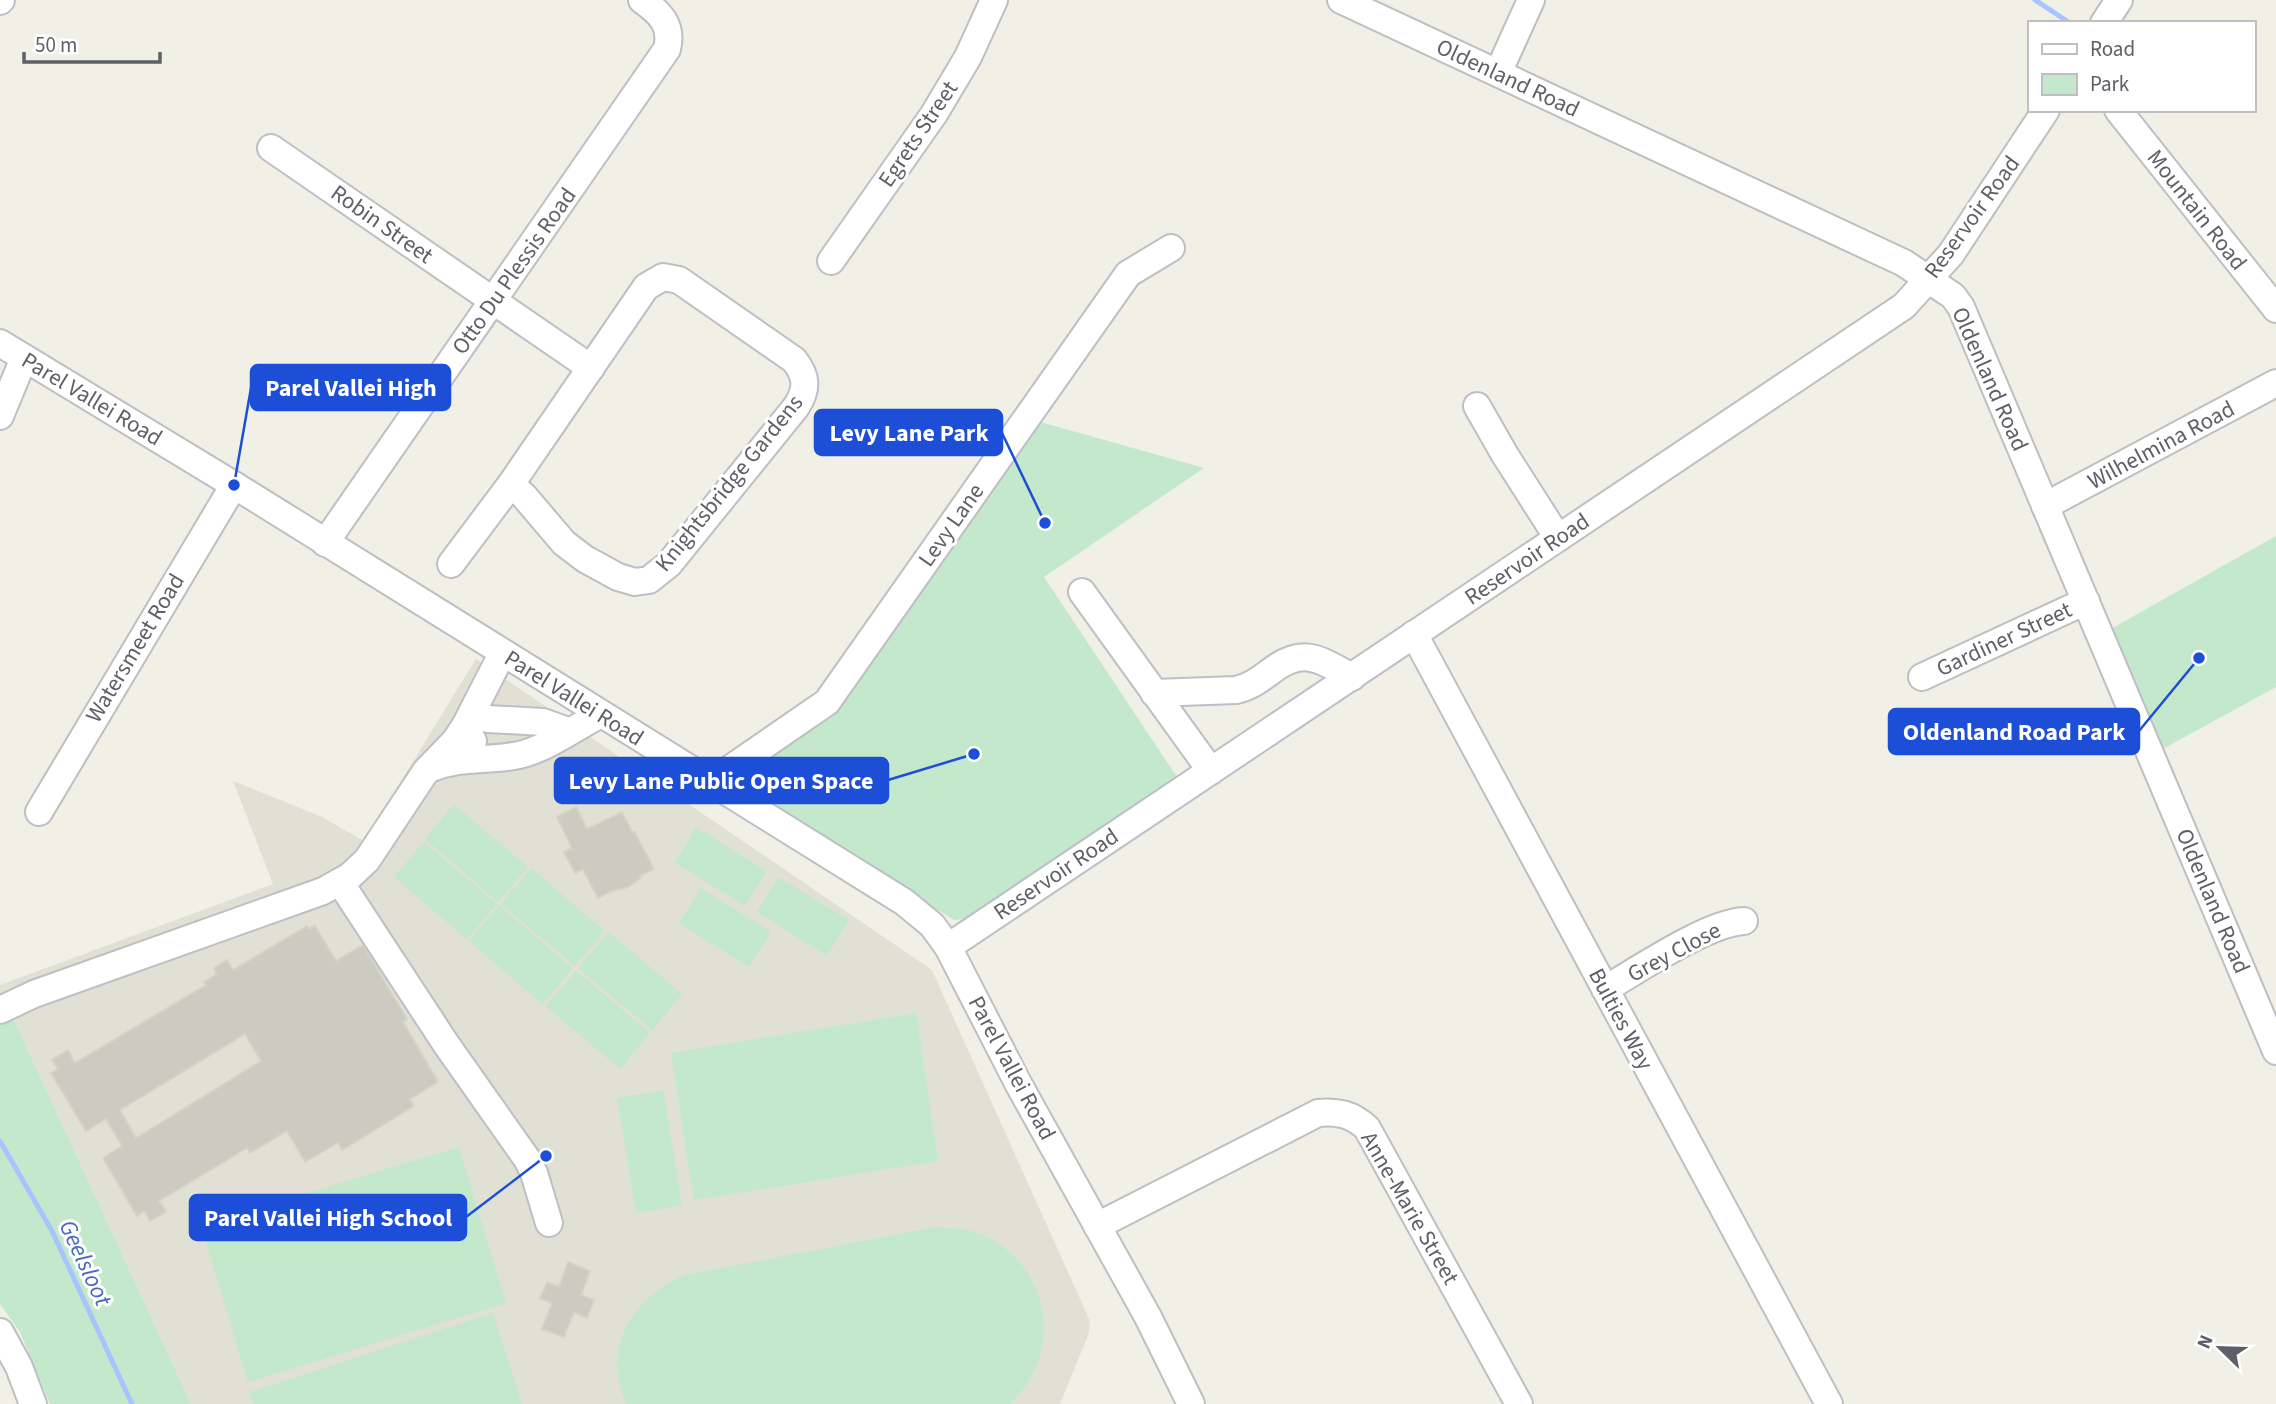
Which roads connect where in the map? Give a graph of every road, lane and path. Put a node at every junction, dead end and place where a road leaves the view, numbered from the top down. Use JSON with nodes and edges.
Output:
{"nodes":[{"id":1,"x":642,"y":0,"type":"edge"},
{"id":2,"x":994,"y":0,"type":"edge"},
{"id":3,"x":1341,"y":0,"type":"edge"},
{"id":4,"x":1531,"y":0,"type":"edge"},
{"id":5,"x":2119,"y":0,"type":"edge"},
{"id":6,"x":2105,"y":21,"type":"edge"},
{"id":7,"x":1498,"y":73,"type":"junction"},
{"id":8,"x":2045,"y":112,"type":"edge"},
{"id":9,"x":2120,"y":112,"type":"edge"},
{"id":10,"x":271,"y":148,"type":"dead end"},
{"id":11,"x":1171,"y":248,"type":"dead end"},
{"id":12,"x":831,"y":261,"type":"dead end"},
{"id":13,"x":1928,"y":279,"type":"junction"},
{"id":14,"x":493,"y":301,"type":"junction"},
{"id":15,"x":2276,"y":309,"type":"edge"},
{"id":16,"x":0,"y":343,"type":"edge"},
{"id":17,"x":24,"y":358,"type":"junction"},
{"id":18,"x":591,"y":368,"type":"junction"},
{"id":19,"x":2276,"y":383,"type":"edge"},
{"id":20,"x":1476,"y":406,"type":"dead end"},
{"id":21,"x":0,"y":416,"type":"edge"},
{"id":22,"x":511,"y":484,"type":"junction"},
{"id":23,"x":234,"y":485,"type":"junction"},
{"id":24,"x":2045,"y":506,"type":"junction"},
{"id":25,"x":1558,"y":538,"type":"junction"},
{"id":26,"x":325,"y":543,"type":"junction"},
{"id":27,"x":451,"y":564,"type":"dead end"},
{"id":28,"x":1082,"y":593,"type":"dead end"},
{"id":29,"x":2086,"y":601,"type":"junction"},
{"id":30,"x":1414,"y":634,"type":"junction"},
{"id":31,"x":502,"y":653,"type":"junction"},
{"id":32,"x":1352,"y":677,"type":"junction"},
{"id":33,"x":1922,"y":677,"type":"dead end"},
{"id":34,"x":1154,"y":693,"type":"junction"},
{"id":35,"x":601,"y":715,"type":"junction"},
{"id":36,"x":468,"y":720,"type":"junction"},
{"id":37,"x":568,"y":730,"type":"junction"},
{"id":38,"x":482,"y":758,"type":"junction"},
{"id":39,"x":426,"y":771,"type":"junction"},
{"id":40,"x":1210,"y":771,"type":"junction"},
{"id":41,"x":711,"y":782,"type":"junction"},
{"id":42,"x":38,"y":813,"type":"dead end"},
{"id":43,"x":340,"y":881,"type":"junction"},
{"id":44,"x":1744,"y":921,"type":"dead end"},
{"id":45,"x":948,"y":947,"type":"junction"},
{"id":46,"x":1605,"y":989,"type":"junction"},
{"id":47,"x":0,"y":1010,"type":"edge"},
{"id":48,"x":2276,"y":1051,"type":"edge"},
{"id":49,"x":549,"y":1223,"type":"dead end"},
{"id":50,"x":1097,"y":1226,"type":"junction"},
{"id":51,"x":0,"y":1332,"type":"edge"},
{"id":52,"x":33,"y":1404,"type":"edge"},
{"id":53,"x":1191,"y":1404,"type":"edge"},
{"id":54,"x":1519,"y":1404,"type":"edge"},
{"id":55,"x":1829,"y":1404,"type":"edge"}],
"edges":[{"from":1,"to":14,"type":"street","name":"Otto Du Plessis Road"},
{"from":2,"to":12,"type":"street","name":"Egrets Street"},
{"from":3,"to":7,"type":"street","name":"Oldenland Road"},
{"from":4,"to":7,"type":"street"},
{"from":5,"to":6,"type":"street"},
{"from":7,"to":13,"type":"street","name":"Oldenland Road"},
{"from":8,"to":13,"type":"street","name":"Reservoir Road"},
{"from":9,"to":15,"type":"street","name":"Mountain Road"},
{"from":10,"to":14,"type":"street","name":"Robin Street"},
{"from":11,"to":41,"type":"street","name":"Levy Lane"},
{"from":13,"to":24,"type":"street","name":"Oldenland Road"},
{"from":13,"to":25,"type":"street","name":"Reservoir Road"},
{"from":14,"to":18,"type":"street"},
{"from":14,"to":26,"type":"street","name":"Otto Du Plessis Road"},
{"from":16,"to":17,"type":"street","name":"Parel Vallei Road"},
{"from":17,"to":21,"type":"street"},
{"from":17,"to":23,"type":"street","name":"Parel Vallei Road"},
{"from":18,"to":22,"type":"street","name":"Knightsbridge Gardens"},
{"from":18,"to":22,"type":"street","name":"Knightsbridge Gardens"},
{"from":19,"to":24,"type":"street","name":"Wilhelmina Road"},
{"from":20,"to":25,"type":"street"},
{"from":22,"to":27,"type":"street","name":"Knightsbridge Gardens"},
{"from":23,"to":26,"type":"street","name":"Parel Vallei Road"},
{"from":23,"to":42,"type":"street","name":"Watersmeet Road"},
{"from":24,"to":29,"type":"street","name":"Oldenland Road"},
{"from":25,"to":30,"type":"street","name":"Reservoir Road"},
{"from":26,"to":31,"type":"street","name":"Parel Vallei Road"},
{"from":28,"to":34,"type":"street"},
{"from":29,"to":33,"type":"street","name":"Gardiner Street"},
{"from":29,"to":48,"type":"street","name":"Oldenland Road"},
{"from":30,"to":32,"type":"street","name":"Reservoir Road"},
{"from":30,"to":46,"type":"street","name":"Bulties Way"},
{"from":31,"to":35,"type":"street","name":"Parel Vallei Road"},
{"from":31,"to":36,"type":"street"},
{"from":32,"to":34,"type":"street"},
{"from":32,"to":40,"type":"street","name":"Reservoir Road"},
{"from":34,"to":40,"type":"street"},
{"from":35,"to":37,"type":"street"},
{"from":35,"to":41,"type":"street","name":"Parel Vallei Road"},
{"from":36,"to":37,"type":"street"},
{"from":36,"to":38,"type":"street"},
{"from":36,"to":39,"type":"street"},
{"from":37,"to":38,"type":"street"},
{"from":38,"to":39,"type":"street"},
{"from":39,"to":43,"type":"street"},
{"from":40,"to":45,"type":"street","name":"Reservoir Road"},
{"from":41,"to":45,"type":"street","name":"Parel Vallei Road"},
{"from":43,"to":47,"type":"street"},
{"from":43,"to":49,"type":"street"},
{"from":44,"to":46,"type":"street","name":"Grey Close"},
{"from":45,"to":50,"type":"street","name":"Parel Vallei Road"},
{"from":46,"to":55,"type":"street","name":"Bulties Way"},
{"from":50,"to":53,"type":"street","name":"Parel Vallei Road"},
{"from":50,"to":54,"type":"street","name":"Anne-Marie Street"},
{"from":51,"to":52,"type":"street"}]}
